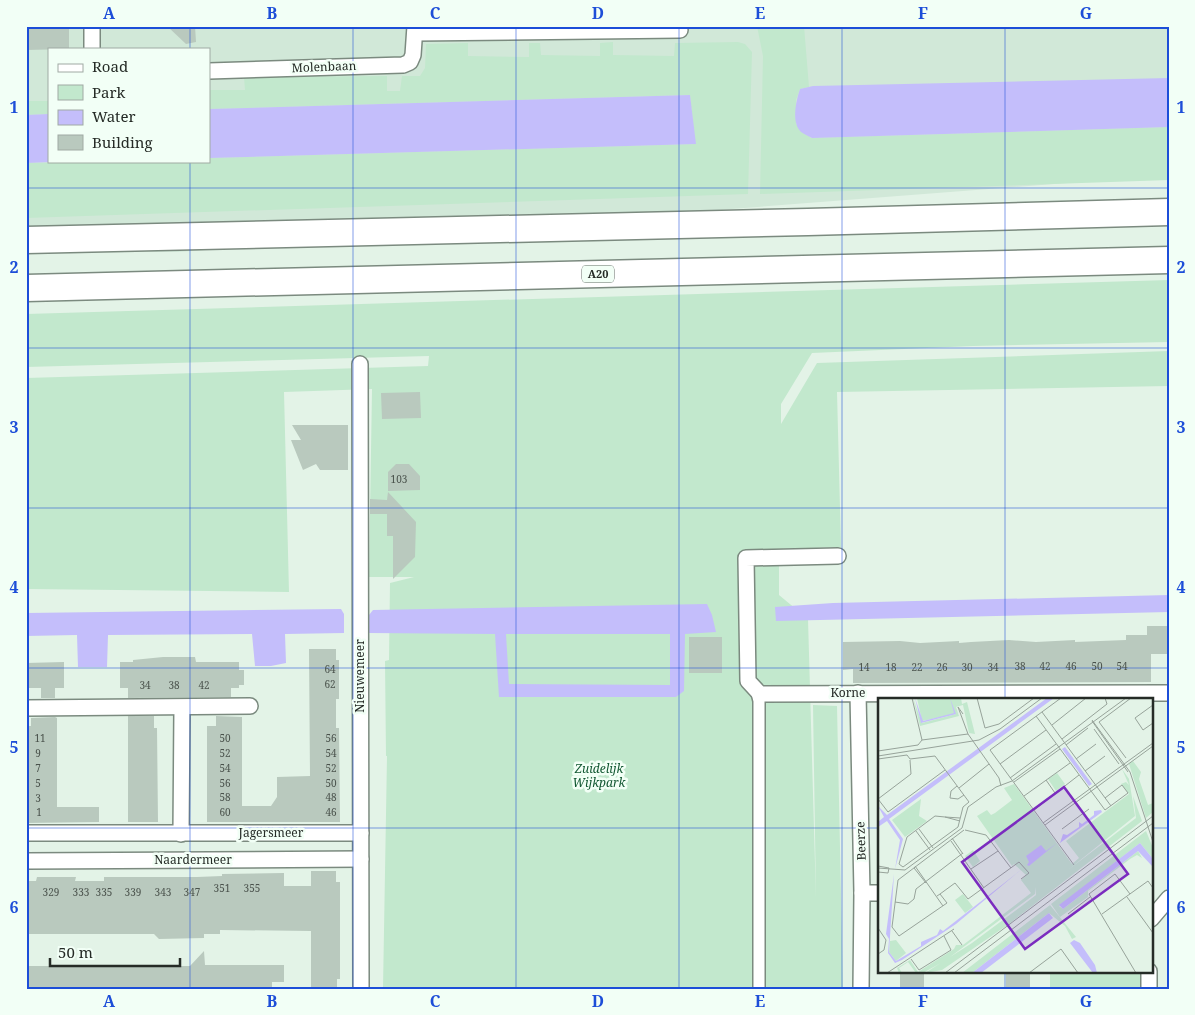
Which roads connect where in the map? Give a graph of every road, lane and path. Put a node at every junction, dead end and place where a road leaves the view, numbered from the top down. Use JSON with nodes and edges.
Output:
{"nodes":[{"id":1,"x":92,"y":26,"type":"edge"},
{"id":2,"x":415,"y":30,"type":"edge"},
{"id":3,"x":680,"y":30,"type":"dead end"},
{"id":4,"x":92,"y":48,"type":"edge"},
{"id":5,"x":210,"y":71,"type":"edge"},
{"id":6,"x":1169,"y":212,"type":"edge"},
{"id":7,"x":26,"y":240,"type":"edge"},
{"id":8,"x":1169,"y":260,"type":"edge"},
{"id":9,"x":26,"y":288,"type":"edge"},
{"id":10,"x":360,"y":364,"type":"dead end"},
{"id":11,"x":838,"y":556,"type":"dead end"},
{"id":12,"x":756,"y":689,"type":"junction"},
{"id":13,"x":858,"y":693,"type":"junction"},
{"id":14,"x":1169,"y":693,"type":"edge"},
{"id":15,"x":250,"y":706,"type":"dead end"},
{"id":16,"x":26,"y":708,"type":"edge"},
{"id":17,"x":182,"y":708,"type":"junction"},
{"id":18,"x":361,"y":833,"type":"junction"},
{"id":19,"x":26,"y":834,"type":"edge"},
{"id":20,"x":181,"y":834,"type":"junction"},
{"id":21,"x":361,"y":859,"type":"junction"},
{"id":22,"x":26,"y":861,"type":"edge"},
{"id":23,"x":862,"y":893,"type":"junction"},
{"id":24,"x":878,"y":893,"type":"edge"},
{"id":25,"x":1149,"y":972,"type":"edge"},
{"id":26,"x":362,"y":989,"type":"edge"},
{"id":27,"x":759,"y":989,"type":"edge"},
{"id":28,"x":861,"y":989,"type":"edge"},
{"id":29,"x":1149,"y":989,"type":"edge"}],
"edges":[{"from":1,"to":4,"type":"street"},
{"from":2,"to":3,"type":"street","name":"Molenbaan"},
{"from":2,"to":5,"type":"street","name":"Molenbaan"},
{"from":6,"to":7,"type":"highway"},
{"from":8,"to":9,"type":"highway","number":"A20"},
{"from":10,"to":18,"type":"street","name":"Nieuwemeer"},
{"from":11,"to":12,"type":"street"},
{"from":12,"to":13,"type":"street","name":"Korne"},
{"from":12,"to":27,"type":"street"},
{"from":13,"to":14,"type":"street","name":"Korne"},
{"from":13,"to":23,"type":"street","name":"Beerze"},
{"from":15,"to":17,"type":"street"},
{"from":16,"to":17,"type":"street"},
{"from":17,"to":20,"type":"street"},
{"from":18,"to":20,"type":"street","name":"Jagersmeer"},
{"from":18,"to":21,"type":"street","name":"Nieuwemeer"},
{"from":19,"to":20,"type":"street","name":"Jagersmeer"},
{"from":21,"to":22,"type":"street","name":"Naardermeer"},
{"from":21,"to":26,"type":"street","name":"Nieuwemeer"},
{"from":23,"to":24,"type":"street"},
{"from":23,"to":28,"type":"street","name":"Beerze"},
{"from":25,"to":29,"type":"street"}]}
